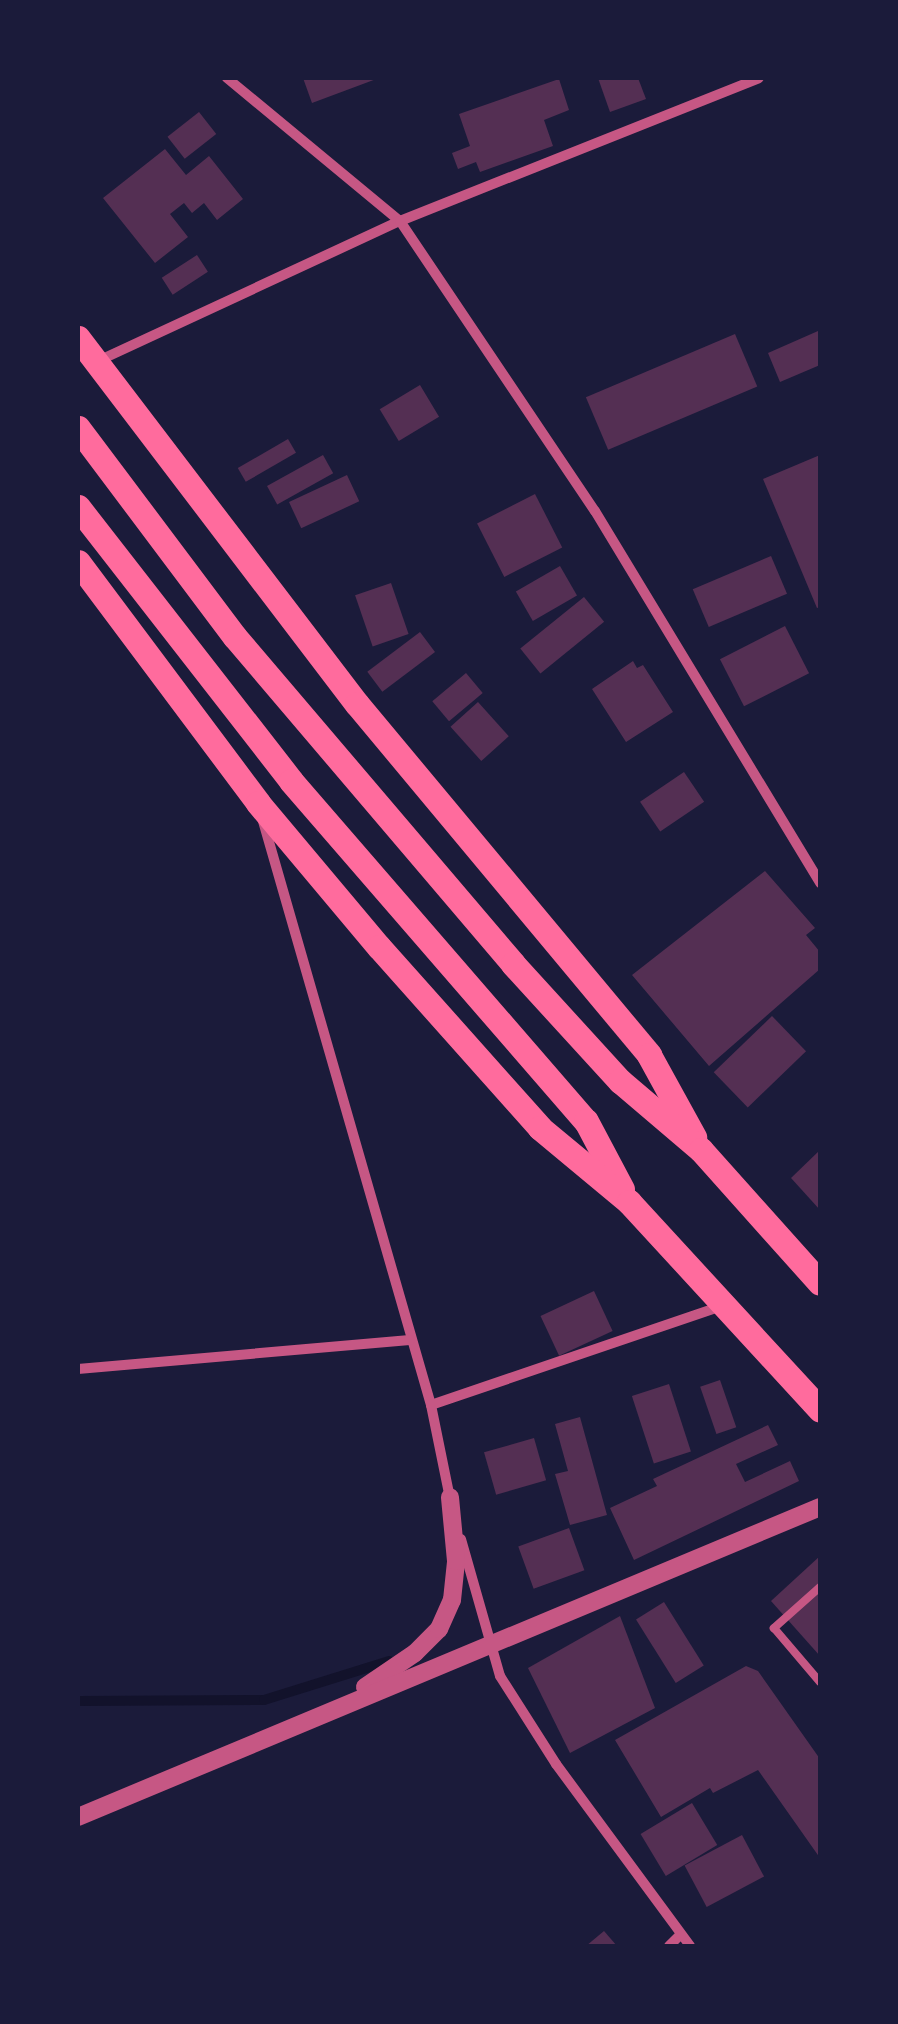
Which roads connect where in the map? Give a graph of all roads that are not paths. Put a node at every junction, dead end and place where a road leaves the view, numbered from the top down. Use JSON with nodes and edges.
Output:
{"nodes":[{"id":1,"x":226,"y":78,"type":"edge"},
{"id":2,"x":759,"y":78,"type":"edge"},
{"id":3,"x":400,"y":221,"type":"junction"},
{"id":4,"x":84,"y":346,"type":"edge"},
{"id":5,"x":78,"y":428,"type":"edge"},
{"id":6,"x":78,"y":507,"type":"edge"},
{"id":7,"x":78,"y":562,"type":"edge"},
{"id":8,"x":258,"y":803,"type":"junction"},
{"id":9,"x":820,"y":883,"type":"edge"},
{"id":10,"x":701,"y":1150,"type":"junction"},
{"id":11,"x":629,"y":1202,"type":"junction"},
{"id":12,"x":820,"y":1283,"type":"edge"},
{"id":13,"x":725,"y":1304,"type":"junction"},
{"id":14,"x":410,"y":1340,"type":"junction"},
{"id":15,"x":78,"y":1369,"type":"edge"},
{"id":16,"x":431,"y":1405,"type":"junction"},
{"id":17,"x":820,"y":1410,"type":"edge"},
{"id":18,"x":450,"y":1497,"type":"junction"},
{"id":19,"x":820,"y":1507,"type":"edge"},
{"id":20,"x":820,"y":1587,"type":"edge"},
{"id":21,"x":490,"y":1644,"type":"junction"},
{"id":22,"x":820,"y":1682,"type":"edge"},
{"id":23,"x":334,"y":1708,"type":"junction"},
{"id":24,"x":78,"y":1817,"type":"edge"},
{"id":25,"x":680,"y":1935,"type":"junction"},
{"id":26,"x":669,"y":1946,"type":"edge"},
{"id":27,"x":690,"y":1946,"type":"edge"}],
"edges":[{"from":1,"to":3,"type":"street"},
{"from":2,"to":3,"type":"street"},
{"from":3,"to":4,"type":"street"},
{"from":3,"to":9,"type":"street"},
{"from":4,"to":10,"type":"main road"},
{"from":5,"to":10,"type":"main road"},
{"from":6,"to":11,"type":"main road"},
{"from":7,"to":8,"type":"main road"},
{"from":8,"to":11,"type":"main road"},
{"from":8,"to":14,"type":"street"},
{"from":10,"to":12,"type":"main road"},
{"from":11,"to":13,"type":"main road"},
{"from":13,"to":16,"type":"street"},
{"from":13,"to":17,"type":"main road"},
{"from":14,"to":15,"type":"street"},
{"from":14,"to":16,"type":"street"},
{"from":16,"to":18,"type":"street"},
{"from":18,"to":21,"type":"street"},
{"from":18,"to":23,"type":"street"},
{"from":19,"to":21,"type":"street"},
{"from":20,"to":22,"type":"lane"},
{"from":21,"to":23,"type":"street"},
{"from":21,"to":25,"type":"street"},
{"from":23,"to":24,"type":"street"},
{"from":25,"to":26,"type":"street"},
{"from":25,"to":27,"type":"street"}]}
